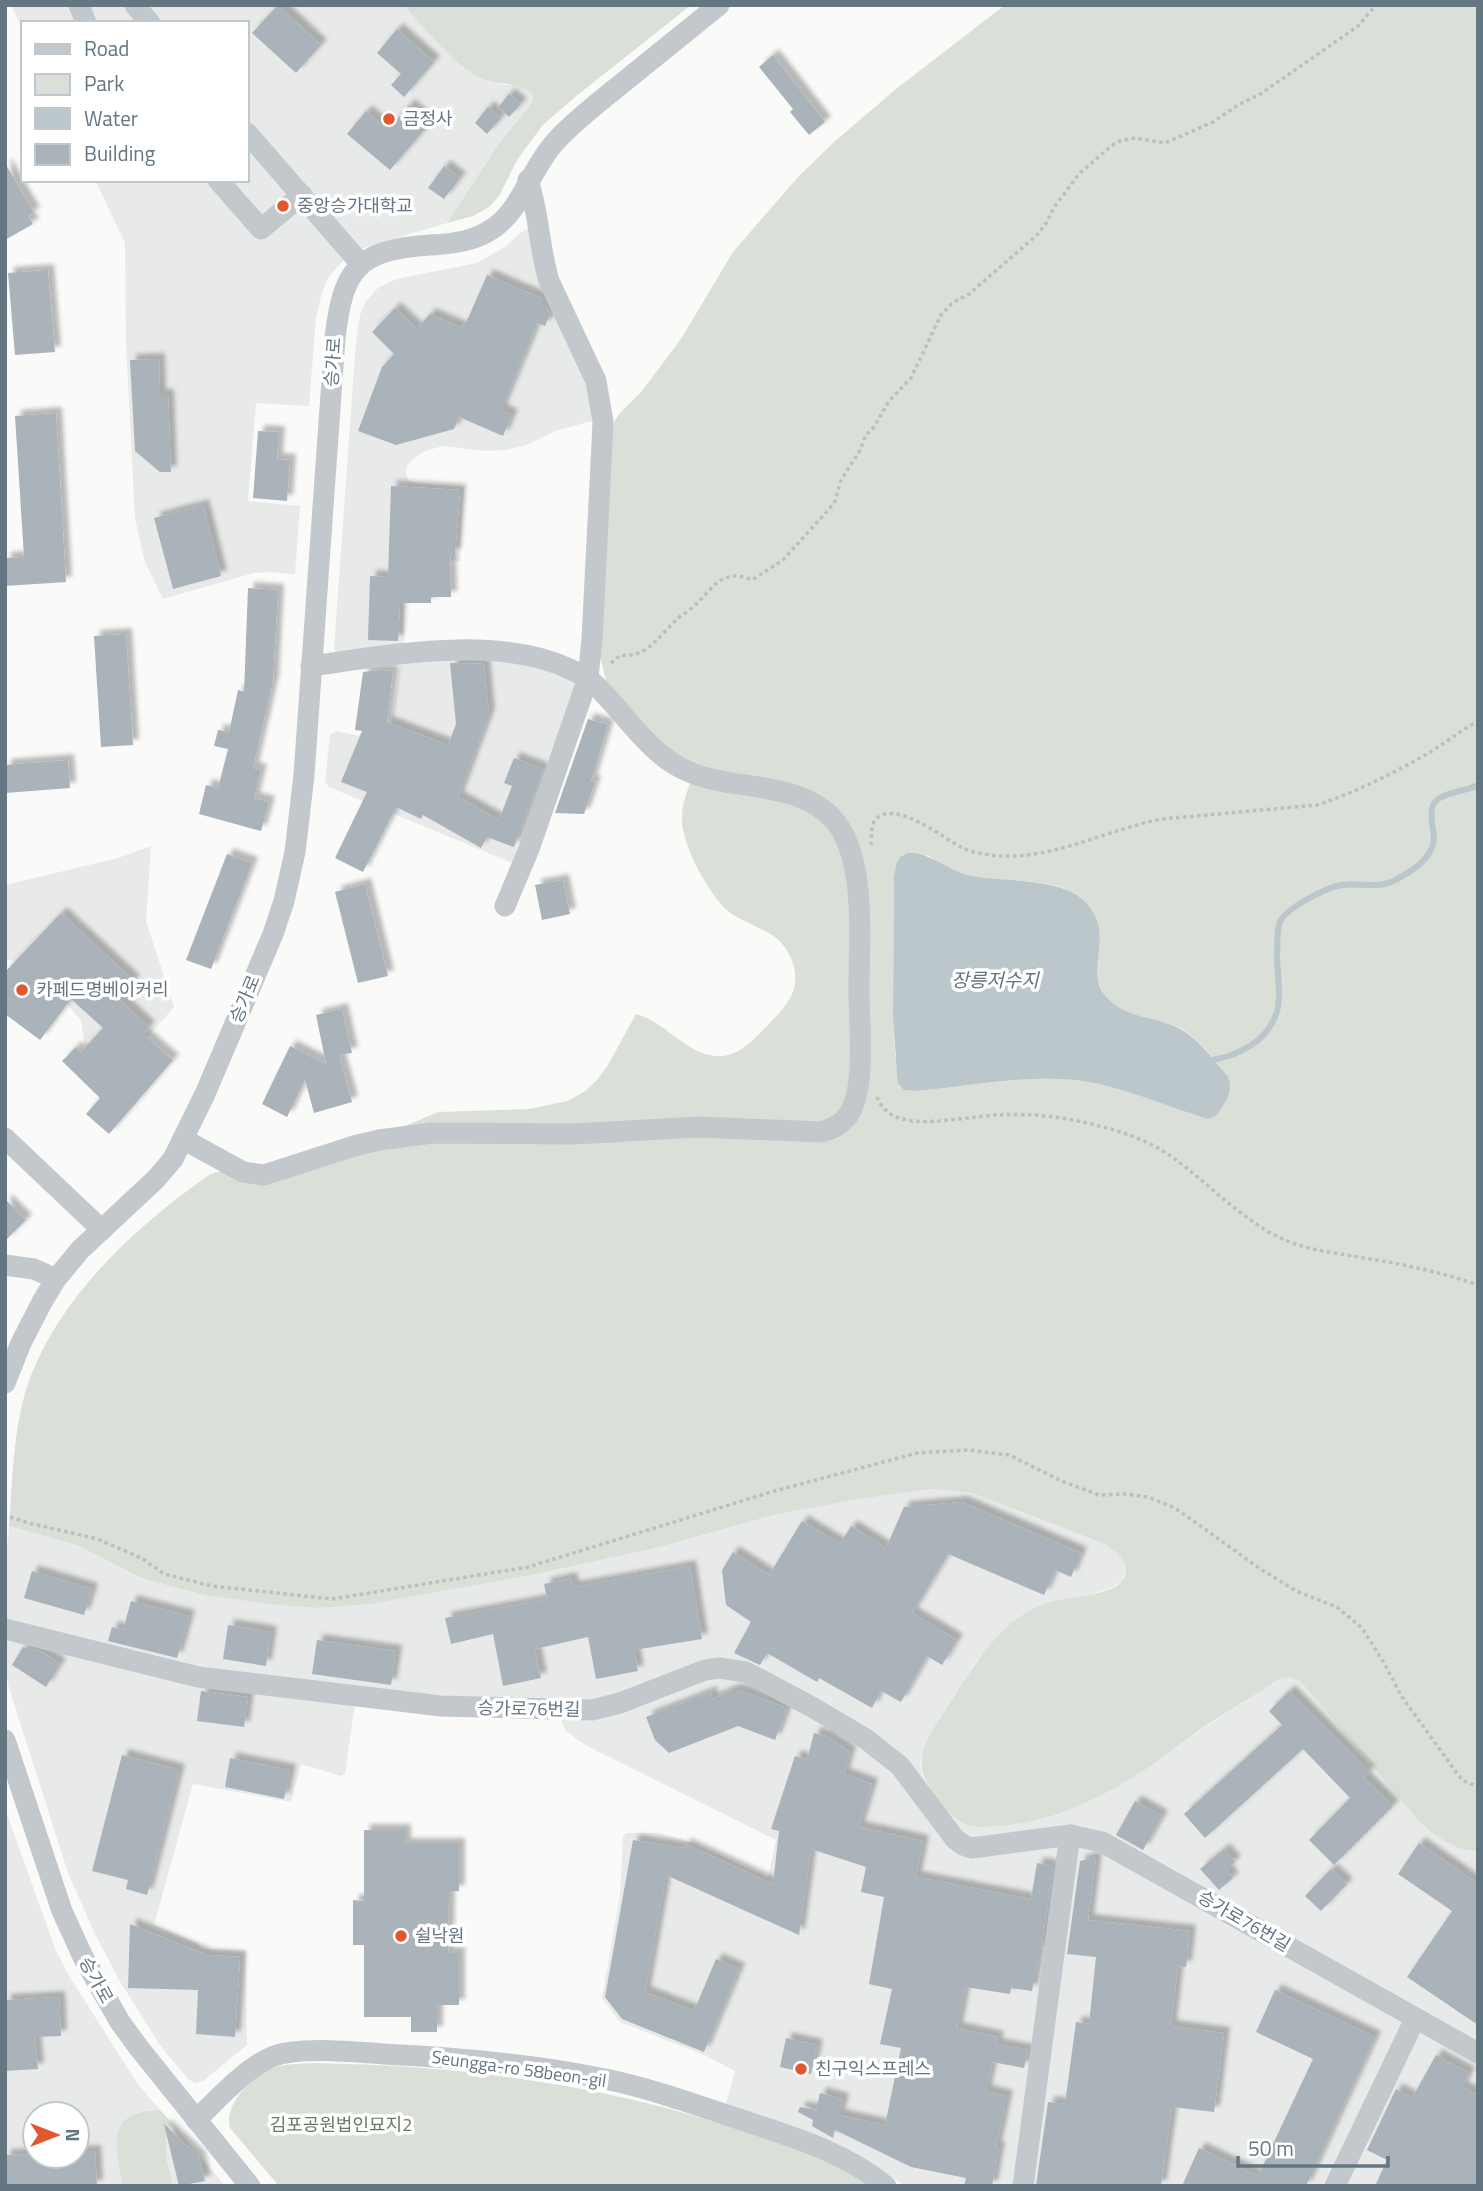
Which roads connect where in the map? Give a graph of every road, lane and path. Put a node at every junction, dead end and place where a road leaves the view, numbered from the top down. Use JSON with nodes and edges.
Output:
{"nodes":[{"id":1,"x":135,"y":5,"type":"edge"},
{"id":2,"x":719,"y":5,"type":"edge"},
{"id":3,"x":1376,"y":5,"type":"edge"},
{"id":4,"x":148,"y":21,"type":"edge"},
{"id":5,"x":248,"y":134,"type":"edge"},
{"id":6,"x":528,"y":180,"type":"junction"},
{"id":7,"x":220,"y":182,"type":"edge"},
{"id":8,"x":302,"y":195,"type":"junction"},
{"id":9,"x":361,"y":264,"type":"junction"},
{"id":10,"x":311,"y":666,"type":"junction"},
{"id":11,"x":588,"y":678,"type":"junction"},
{"id":12,"x":1478,"y":721,"type":"edge"},
{"id":13,"x":871,"y":851,"type":"dead end"},
{"id":14,"x":505,"y":906,"type":"dead end"},
{"id":15,"x":875,"y":1092,"type":"dead end"},
{"id":16,"x":5,"y":1138,"type":"edge"},
{"id":17,"x":183,"y":1139,"type":"junction"},
{"id":18,"x":102,"y":1230,"type":"junction"},
{"id":19,"x":5,"y":1265,"type":"edge"},
{"id":20,"x":56,"y":1279,"type":"junction"},
{"id":21,"x":1478,"y":1285,"type":"edge"},
{"id":22,"x":5,"y":1383,"type":"edge"},
{"id":23,"x":10,"y":1517,"type":"dead end"},
{"id":24,"x":5,"y":1629,"type":"edge"},
{"id":25,"x":5,"y":1741,"type":"edge"},
{"id":26,"x":1478,"y":1787,"type":"edge"},
{"id":27,"x":1070,"y":1835,"type":"junction"},
{"id":28,"x":1415,"y":2019,"type":"junction"},
{"id":29,"x":1478,"y":2053,"type":"edge"},
{"id":30,"x":196,"y":2120,"type":"junction"},
{"id":31,"x":250,"y":2186,"type":"edge"},
{"id":32,"x":887,"y":2186,"type":"edge"},
{"id":33,"x":1023,"y":2186,"type":"edge"},
{"id":34,"x":1335,"y":2186,"type":"edge"}],
"edges":[{"from":1,"to":4,"type":"street"},
{"from":2,"to":6,"type":"street"},
{"from":3,"to":11,"type":"path"},
{"from":5,"to":8,"type":"street"},
{"from":6,"to":9,"type":"street"},
{"from":6,"to":11,"type":"street"},
{"from":7,"to":8,"type":"street"},
{"from":8,"to":9,"type":"street"},
{"from":9,"to":10,"type":"street","name":"승가로"},
{"from":10,"to":11,"type":"street"},
{"from":10,"to":17,"type":"street","name":"승가로"},
{"from":11,"to":14,"type":"street"},
{"from":11,"to":17,"type":"street"},
{"from":12,"to":13,"type":"path"},
{"from":15,"to":21,"type":"path"},
{"from":16,"to":18,"type":"street"},
{"from":17,"to":18,"type":"street","name":"승가로"},
{"from":18,"to":20,"type":"street","name":"승가로"},
{"from":19,"to":20,"type":"street"},
{"from":20,"to":22,"type":"street","name":"승가로"},
{"from":23,"to":26,"type":"path"},
{"from":24,"to":27,"type":"street","name":"승가로76번길"},
{"from":25,"to":30,"type":"street","name":"승가로"},
{"from":27,"to":28,"type":"street","name":"승가로76번길"},
{"from":27,"to":33,"type":"street"},
{"from":28,"to":29,"type":"street","name":"승가로76번길"},
{"from":28,"to":34,"type":"street"},
{"from":30,"to":31,"type":"street","name":"승가로"},
{"from":30,"to":32,"type":"street","name":"Seungga-ro 58beon-gil"}]}
